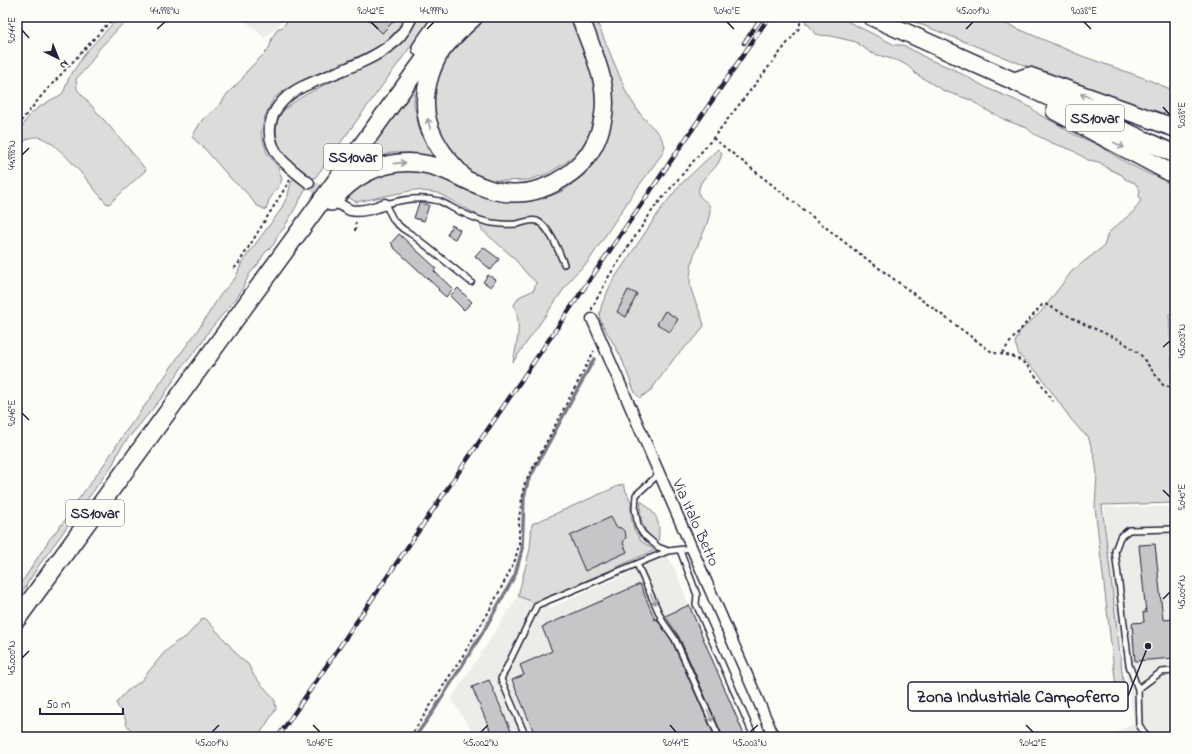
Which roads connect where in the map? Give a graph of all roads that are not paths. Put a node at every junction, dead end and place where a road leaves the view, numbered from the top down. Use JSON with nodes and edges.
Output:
{"nodes":[{"id":1,"x":412,"y":17,"type":"edge"},
{"id":2,"x":443,"y":17,"type":"edge"},
{"id":3,"x":462,"y":17,"type":"edge"},
{"id":4,"x":474,"y":17,"type":"edge"},
{"id":5,"x":580,"y":17,"type":"edge"},
{"id":6,"x":872,"y":17,"type":"edge"},
{"id":7,"x":1015,"y":82,"type":"junction"},
{"id":8,"x":406,"y":85,"type":"junction"},
{"id":9,"x":1175,"y":128,"type":"edge"},
{"id":10,"x":1175,"y":154,"type":"edge"},
{"id":11,"x":1175,"y":175,"type":"edge"},
{"id":12,"x":465,"y":179,"type":"junction"},
{"id":13,"x":309,"y":183,"type":"tunnel mouth"},
{"id":14,"x":335,"y":202,"type":"tunnel mouth"},
{"id":15,"x":385,"y":204,"type":"junction"},
{"id":16,"x":301,"y":229,"type":"junction"},
{"id":17,"x":564,"y":264,"type":"dead end"},
{"id":18,"x":472,"y":282,"type":"dead end"},
{"id":19,"x":592,"y":319,"type":"road end"},
{"id":20,"x":659,"y":474,"type":"junction"},
{"id":21,"x":1175,"y":529,"type":"edge"},
{"id":22,"x":692,"y":548,"type":"junction"},
{"id":23,"x":680,"y":550,"type":"junction"},
{"id":24,"x":668,"y":551,"type":"junction"},
{"id":25,"x":637,"y":564,"type":"junction"},
{"id":26,"x":17,"y":619,"type":"edge"},
{"id":27,"x":1175,"y":671,"type":"edge"},
{"id":28,"x":1138,"y":689,"type":"junction"},
{"id":29,"x":526,"y":737,"type":"edge"},
{"id":30,"x":719,"y":737,"type":"edge"},
{"id":31,"x":754,"y":737,"type":"edge"},
{"id":32,"x":774,"y":737,"type":"edge"},
{"id":33,"x":1147,"y":737,"type":"edge"}],
"edges":[{"from":1,"to":13,"type":"street"},
{"from":2,"to":8,"type":"highway"},
{"from":3,"to":8,"type":"highway","number":"SS10var"},
{"from":12,"to":4,"type":"highway","one_way":true},
{"from":5,"to":12,"type":"highway"},
{"from":6,"to":7,"type":"highway","number":"SS10var"},
{"from":9,"to":7,"type":"highway","one_way":true},
{"from":7,"to":10,"type":"highway","number":"SS10var"},
{"from":7,"to":11,"type":"highway","one_way":true},
{"from":8,"to":16,"type":"highway","number":"SS10var"},
{"from":16,"to":12,"type":"highway","one_way":true},
{"from":14,"to":15,"type":"street"},
{"from":15,"to":17,"type":"lane"},
{"from":15,"to":18,"type":"lane"},
{"from":16,"to":26,"type":"highway","number":"SS10var"},
{"from":19,"to":20,"type":"street","name":"Via Italo Betto"},
{"from":20,"to":22,"type":"street","name":"Via Italo Betto"},
{"from":20,"to":24,"type":"lane"},
{"from":21,"to":28,"type":"lane"},
{"from":22,"to":23,"type":"lane"},
{"from":22,"to":32,"type":"street","name":"Via Italo Betto"},
{"from":23,"to":24,"type":"lane"},
{"from":23,"to":31,"type":"lane"},
{"from":24,"to":25,"type":"lane"},
{"from":25,"to":29,"type":"lane"},
{"from":25,"to":30,"type":"lane","one_way":true},
{"from":27,"to":28,"type":"lane"},
{"from":28,"to":33,"type":"lane"}]}
